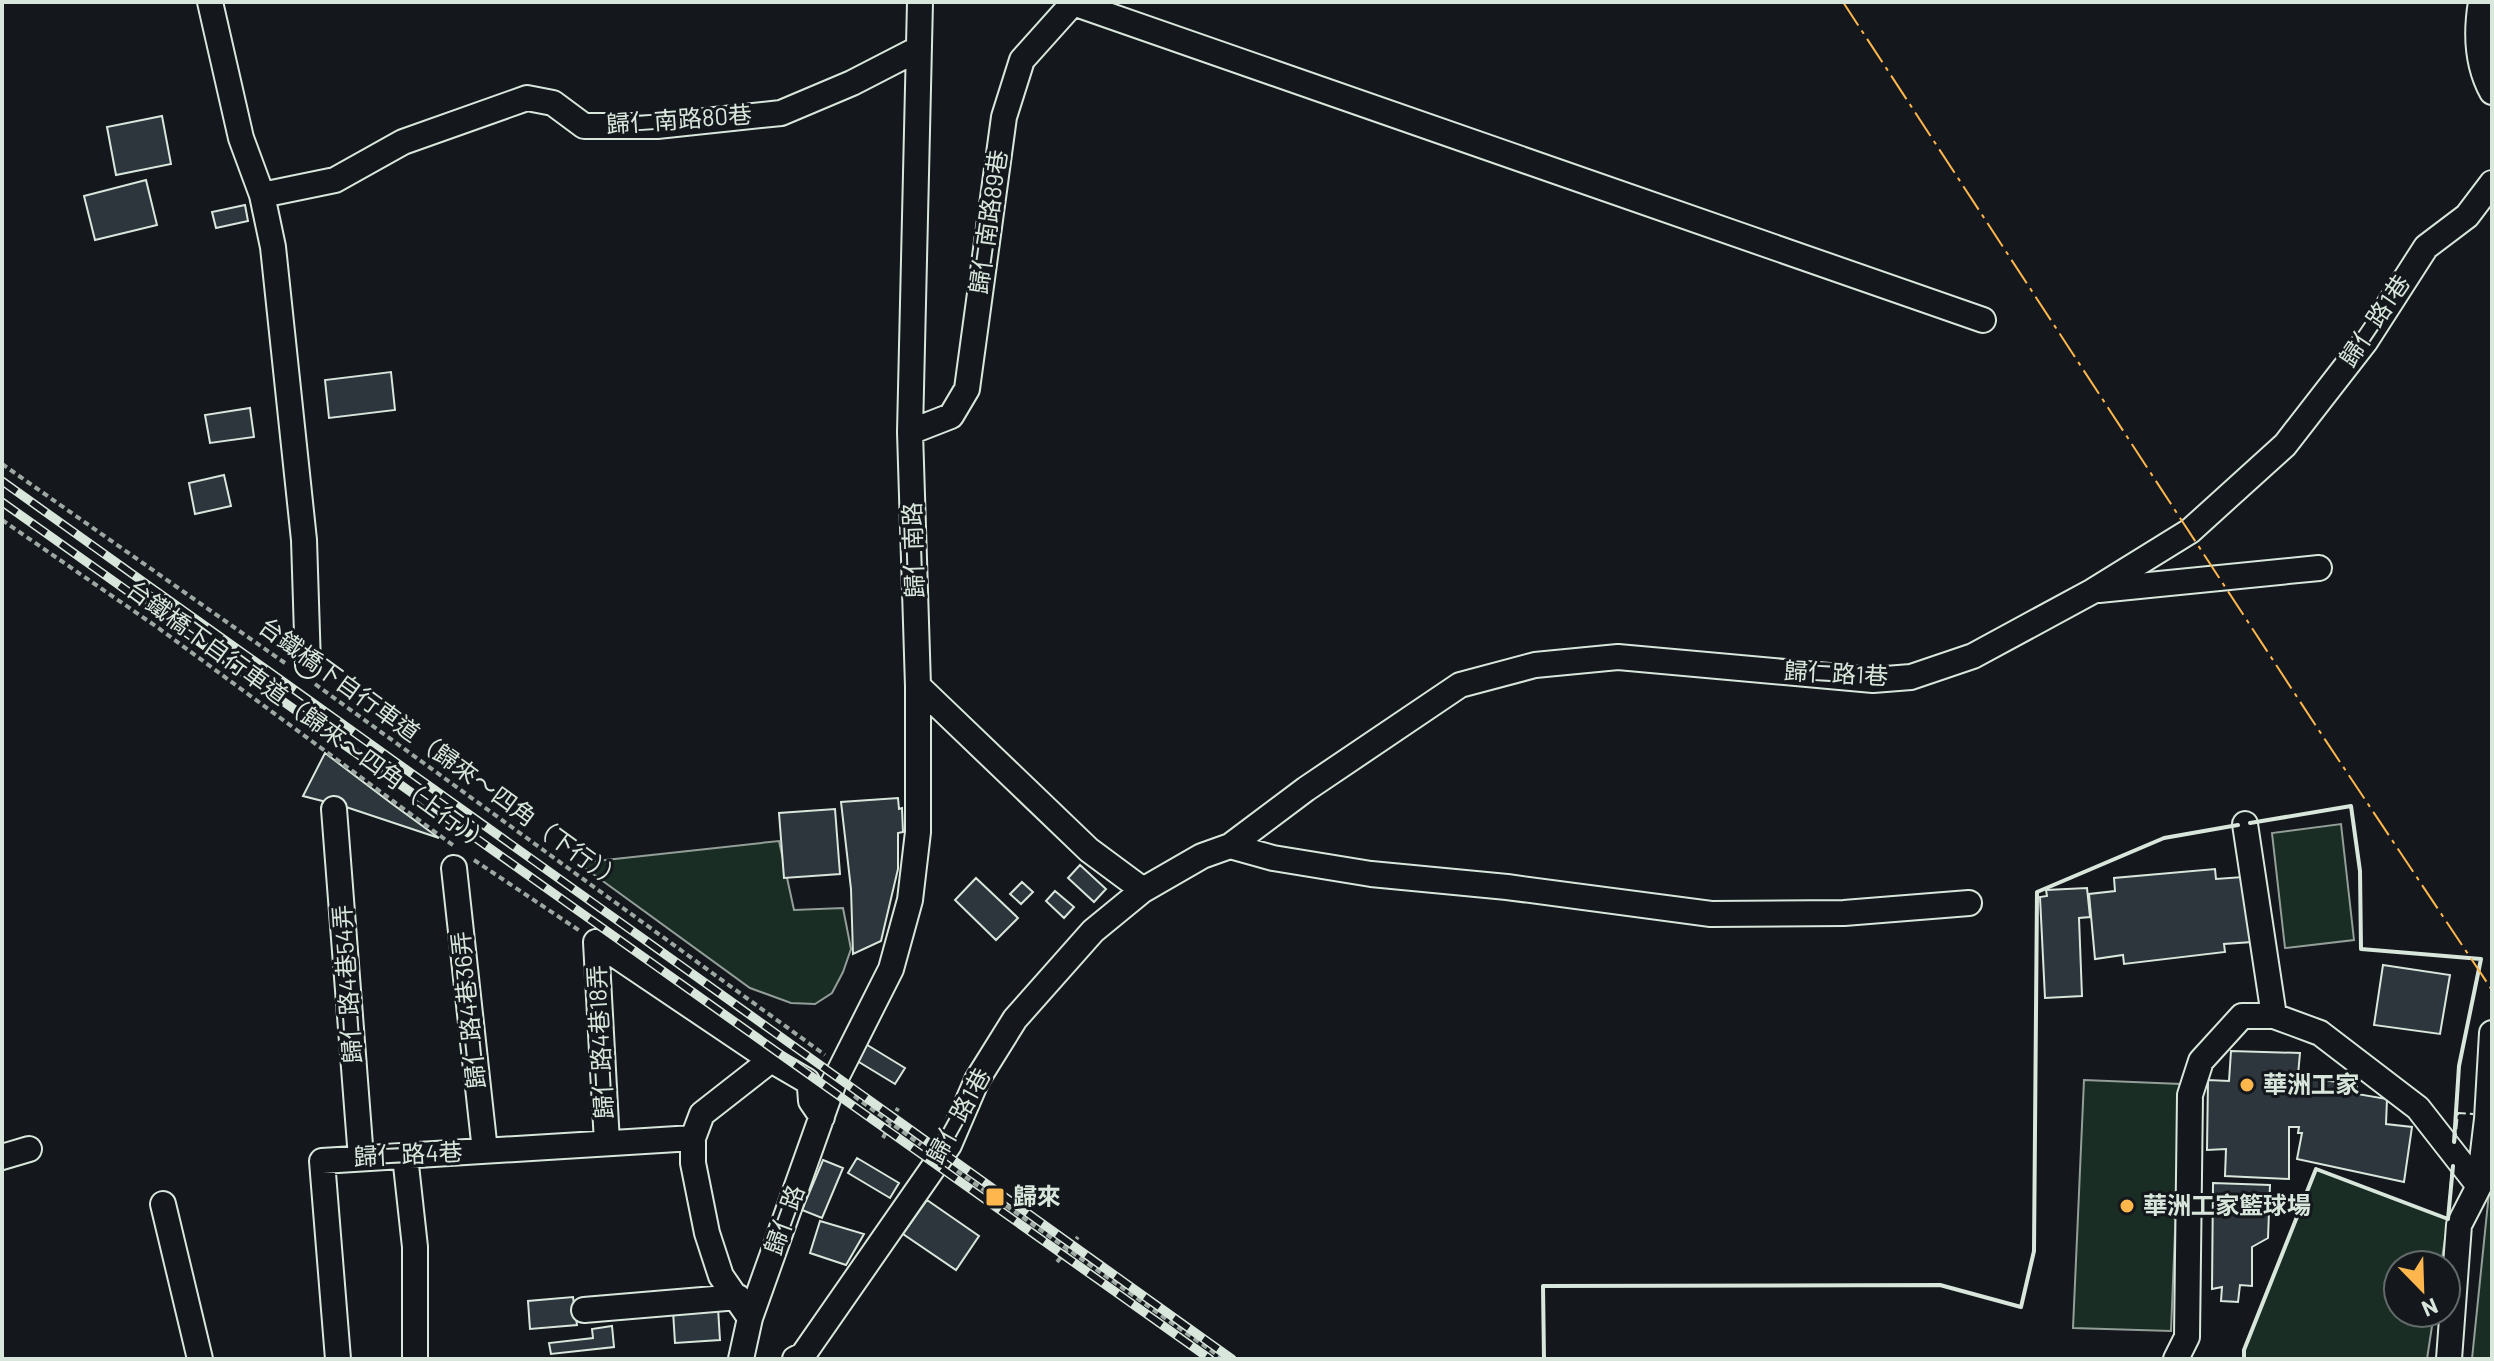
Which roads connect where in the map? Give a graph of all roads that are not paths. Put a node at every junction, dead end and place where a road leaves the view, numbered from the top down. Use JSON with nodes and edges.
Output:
{"nodes":[{"id":1,"x":210,"y":2,"type":"edge"},
{"id":2,"x":920,"y":2,"type":"edge"},
{"id":3,"x":2481,"y":2,"type":"edge"},
{"id":4,"x":1073,"y":3,"type":"edge"},
{"id":5,"x":918,"y":49,"type":"junction"},
{"id":6,"x":2492,"y":92,"type":"edge"},
{"id":7,"x":2492,"y":183,"type":"edge"},
{"id":8,"x":262,"y":195,"type":"junction"},
{"id":9,"x":1983,"y":320,"type":"dead end"},
{"id":10,"x":910,"y":432,"type":"junction"},
{"id":11,"x":2319,"y":568,"type":"dead end"},
{"id":12,"x":2093,"y":591,"type":"junction"},
{"id":13,"x":303,"y":671,"type":"road end"},
{"id":14,"x":918,"y":686,"type":"junction"},
{"id":15,"x":334,"y":809,"type":"dead end"},
{"id":16,"x":2245,"y":824,"type":"dead end"},
{"id":17,"x":1230,"y":846,"type":"junction"},
{"id":18,"x":454,"y":868,"type":"dead end"},
{"id":19,"x":1143,"y":890,"type":"junction"},
{"id":20,"x":1969,"y":903,"type":"dead end"},
{"id":21,"x":2274,"y":1016,"type":"junction"},
{"id":22,"x":2492,"y":1033,"type":"edge"},
{"id":23,"x":771,"y":1060,"type":"junction"},
{"id":24,"x":838,"y":1075,"type":"joint"},
{"id":25,"x":822,"y":1117,"type":"junction"},
{"id":26,"x":693,"y":1138,"type":"junction"},
{"id":27,"x":607,"y":1143,"type":"junction"},
{"id":28,"x":29,"y":1149,"type":"dead end"},
{"id":29,"x":485,"y":1151,"type":"junction"},
{"id":30,"x":405,"y":1156,"type":"junction"},
{"id":31,"x":2,"y":1157,"type":"edge"},
{"id":32,"x":361,"y":1158,"type":"junction"},
{"id":33,"x":2479,"y":1186,"type":"junction"},
{"id":34,"x":163,"y":1204,"type":"dead end"},
{"id":35,"x":744,"y":1308,"type":"junction"},
{"id":36,"x":584,"y":1310,"type":"dead end"},
{"id":37,"x":200,"y":1359,"type":"edge"},
{"id":38,"x":338,"y":1359,"type":"edge"},
{"id":39,"x":415,"y":1359,"type":"edge"},
{"id":40,"x":741,"y":1359,"type":"edge"},
{"id":41,"x":795,"y":1359,"type":"edge"},
{"id":42,"x":2176,"y":1359,"type":"edge"},
{"id":43,"x":2449,"y":1359,"type":"edge"}],
"edges":[{"from":1,"to":8,"type":"street"},
{"from":2,"to":5,"type":"street","name":"歸仁南路"},
{"from":3,"to":6,"type":"street"},
{"from":4,"to":9,"type":"street"},
{"from":4,"to":10,"type":"street","name":"歸仁南路89巷"},
{"from":5,"to":8,"type":"street","name":"歸仁南路80巷"},
{"from":5,"to":10,"type":"street","name":"歸仁南路"},
{"from":7,"to":12,"type":"street","name":"歸仁路1巷"},
{"from":8,"to":13,"type":"street"},
{"from":10,"to":14,"type":"street","name":"歸仁南路"},
{"from":11,"to":12,"type":"street"},
{"from":12,"to":17,"type":"street","name":"歸仁路1巷"},
{"from":14,"to":19,"type":"street"},
{"from":14,"to":24,"type":"street","name":"歸仁南路"},
{"from":15,"to":32,"type":"street","name":"歸仁路4巷54弄"},
{"from":16,"to":21,"type":"street"},
{"from":17,"to":19,"type":"street","name":"歸仁路1巷"},
{"from":17,"to":20,"type":"street"},
{"from":18,"to":29,"type":"street","name":"歸仁路4巷36弄"},
{"from":19,"to":41,"type":"street","name":"歸仁路1巷"},
{"from":21,"to":33,"type":"street"},
{"from":21,"to":42,"type":"street"},
{"from":22,"to":33,"type":"street"},
{"from":23,"to":25,"type":"street"},
{"from":23,"to":26,"type":"street"},
{"from":23,"to":27,"type":"street","name":"歸仁路4巷18弄"},
{"from":24,"to":25,"type":"street","name":"歸仁路"},
{"from":25,"to":35,"type":"street","name":"歸仁路"},
{"from":26,"to":27,"type":"street","name":"歸仁路4巷"},
{"from":26,"to":35,"type":"street"},
{"from":27,"to":29,"type":"street","name":"歸仁路4巷"},
{"from":28,"to":31,"type":"street"},
{"from":29,"to":30,"type":"street","name":"歸仁路4巷"},
{"from":30,"to":32,"type":"street","name":"歸仁路4巷"},
{"from":30,"to":39,"type":"street"},
{"from":32,"to":38,"type":"street","name":"歸仁路4巷"},
{"from":33,"to":43,"type":"street"},
{"from":34,"to":37,"type":"street"},
{"from":35,"to":36,"type":"street"},
{"from":35,"to":40,"type":"street","name":"歸仁路"}]}
